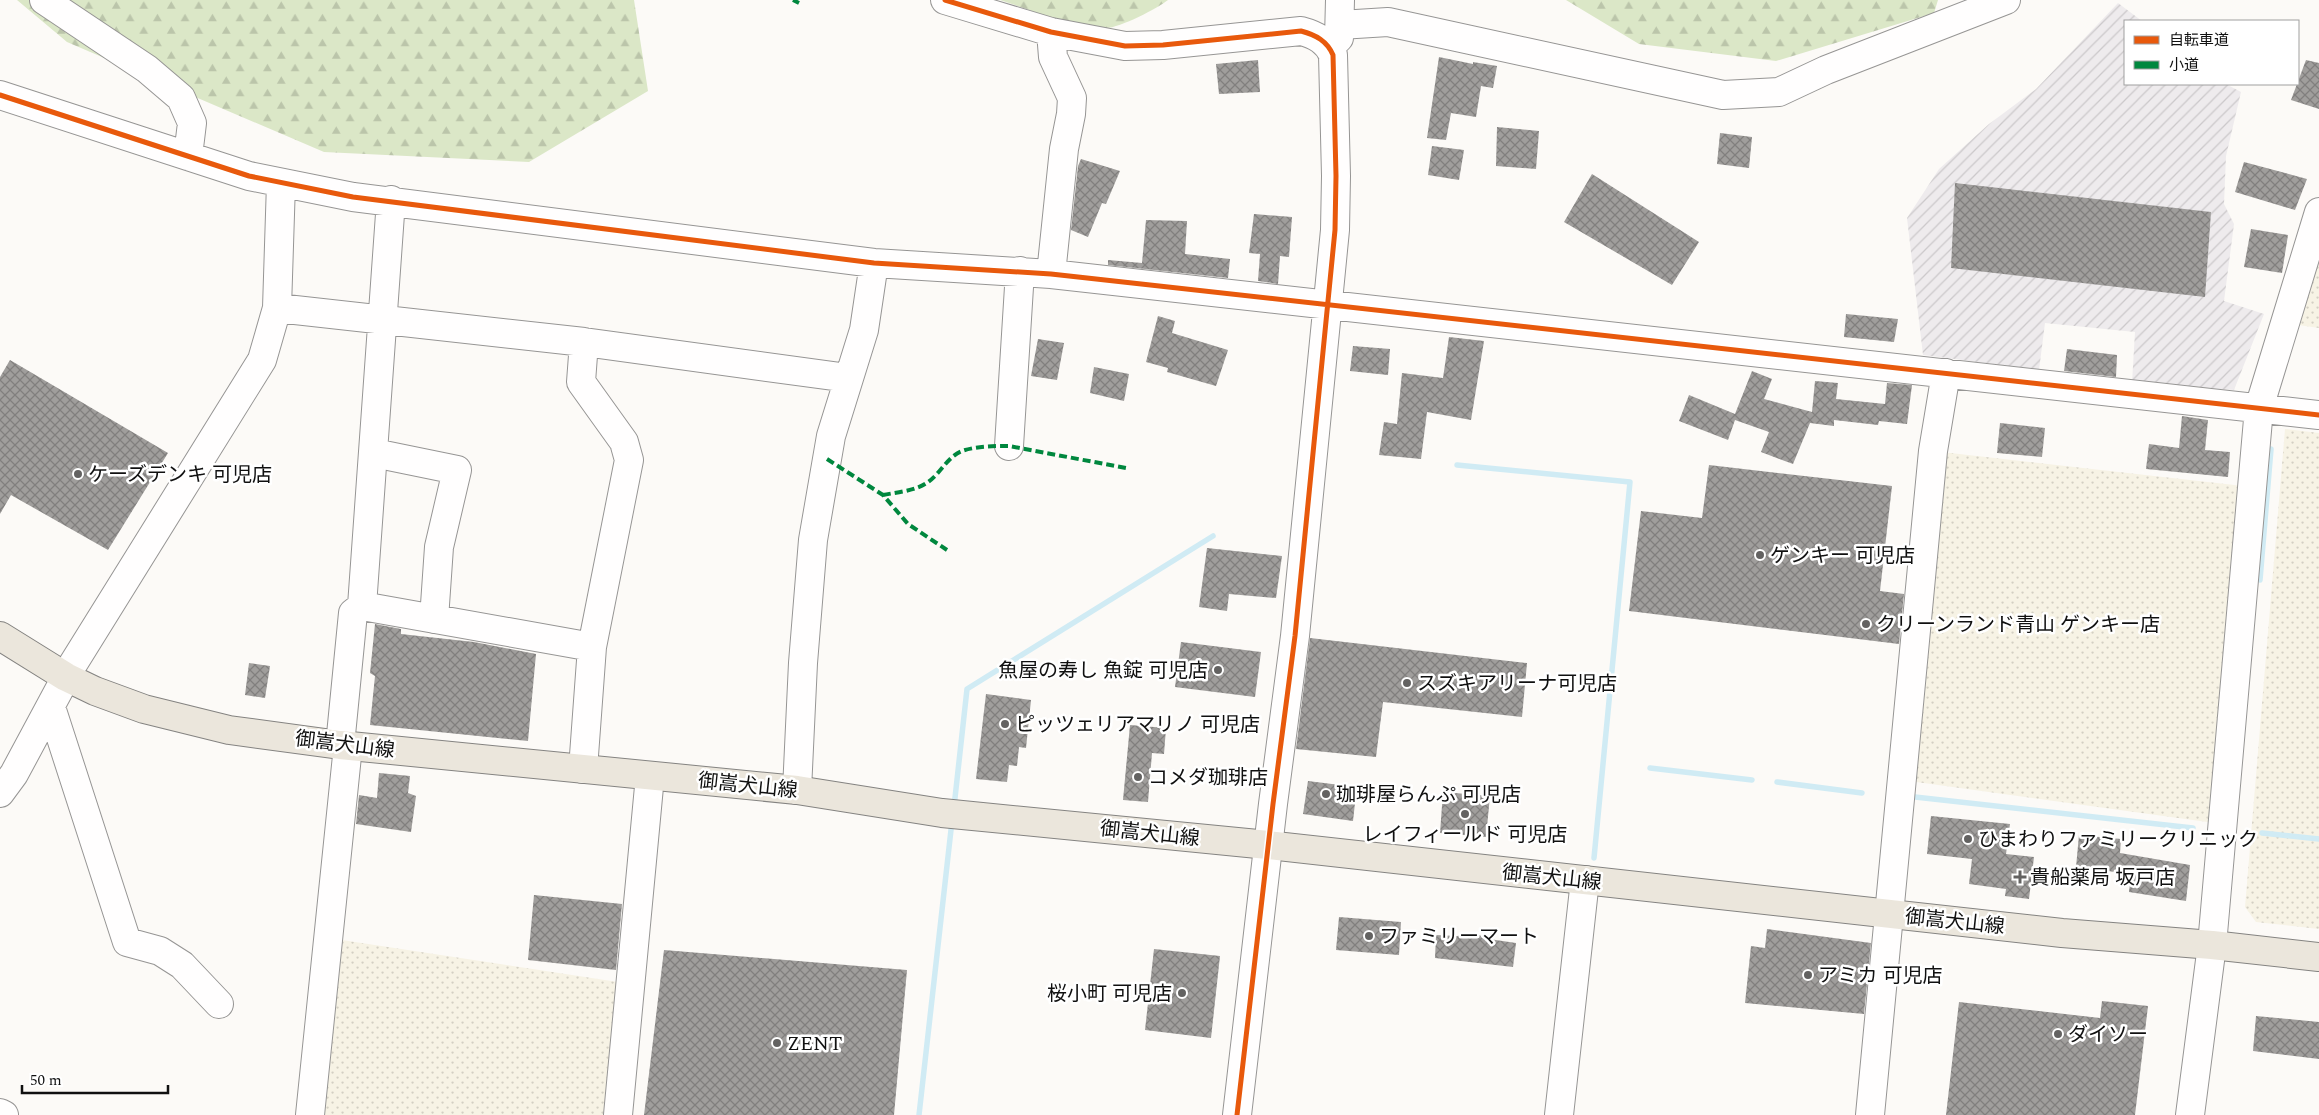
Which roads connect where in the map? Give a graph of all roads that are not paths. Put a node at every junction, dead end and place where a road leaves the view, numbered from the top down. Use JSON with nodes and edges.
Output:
{"nodes":[{"id":1,"x":44,"y":0,"type":"edge"},
{"id":2,"x":945,"y":0,"type":"edge"},
{"id":3,"x":2006,"y":0,"type":"edge"},
{"id":4,"x":1336,"y":24,"type":"edge"},
{"id":5,"x":1051,"y":32,"type":"junction"},
{"id":6,"x":0,"y":94,"type":"edge"},
{"id":7,"x":188,"y":156,"type":"junction"},
{"id":8,"x":281,"y":183,"type":"junction"},
{"id":9,"x":392,"y":200,"type":"junction"},
{"id":10,"x":2319,"y":212,"type":"edge"},
{"id":11,"x":874,"y":263,"type":"junction"},
{"id":12,"x":1020,"y":271,"type":"junction"},
{"id":13,"x":1051,"y":274,"type":"junction"},
{"id":14,"x":1328,"y":305,"type":"junction"},
{"id":15,"x":277,"y":308,"type":"junction"},
{"id":16,"x":382,"y":319,"type":"junction"},
{"id":17,"x":584,"y":342,"type":"junction"},
{"id":18,"x":1946,"y":374,"type":"junction"},
{"id":19,"x":848,"y":378,"type":"junction"},
{"id":20,"x":2259,"y":408,"type":"junction"},
{"id":21,"x":2319,"y":415,"type":"edge"},
{"id":22,"x":1009,"y":446,"type":"dead end"},
{"id":23,"x":374,"y":453,"type":"junction"},
{"id":24,"x":362,"y":606,"type":"junction"},
{"id":25,"x":434,"y":619,"type":"junction"},
{"id":26,"x":0,"y":636,"type":"edge"},
{"id":27,"x":592,"y":647,"type":"junction"},
{"id":28,"x":66,"y":677,"type":"junction"},
{"id":29,"x":51,"y":707,"type":"junction"},
{"id":30,"x":344,"y":745,"type":"junction"},
{"id":31,"x":583,"y":769,"type":"junction"},
{"id":32,"x":650,"y":776,"type":"junction"},
{"id":33,"x":797,"y":790,"type":"junction"},
{"id":34,"x":0,"y":793,"type":"edge"},
{"id":35,"x":1268,"y":845,"type":"junction"},
{"id":36,"x":1585,"y":880,"type":"junction"},
{"id":37,"x":1890,"y":914,"type":"junction"},
{"id":38,"x":2212,"y":945,"type":"junction"},
{"id":39,"x":2319,"y":957,"type":"edge"},
{"id":40,"x":219,"y":1004,"type":"dead end"},
{"id":41,"x":0,"y":1113,"type":"edge"},
{"id":42,"x":4,"y":1115,"type":"edge"},
{"id":43,"x":310,"y":1115,"type":"edge"},
{"id":44,"x":618,"y":1115,"type":"edge"},
{"id":45,"x":1237,"y":1115,"type":"edge"},
{"id":46,"x":1559,"y":1115,"type":"edge"},
{"id":47,"x":1870,"y":1115,"type":"edge"},
{"id":48,"x":2190,"y":1115,"type":"edge"}],
"edges":[{"from":1,"to":7,"type":"street"},
{"from":2,"to":5,"type":"street"},
{"from":3,"to":4,"type":"street"},
{"from":4,"to":5,"type":"street"},
{"from":4,"to":14,"type":"street"},
{"from":5,"to":13,"type":"street"},
{"from":6,"to":7,"type":"street"},
{"from":7,"to":8,"type":"street"},
{"from":8,"to":9,"type":"street"},
{"from":8,"to":15,"type":"street"},
{"from":9,"to":11,"type":"street"},
{"from":9,"to":16,"type":"street"},
{"from":10,"to":20,"type":"street"},
{"from":11,"to":12,"type":"street"},
{"from":11,"to":19,"type":"street"},
{"from":12,"to":13,"type":"street"},
{"from":12,"to":22,"type":"street"},
{"from":13,"to":14,"type":"street"},
{"from":14,"to":18,"type":"street"},
{"from":14,"to":35,"type":"street"},
{"from":15,"to":16,"type":"street"},
{"from":15,"to":28,"type":"street"},
{"from":16,"to":17,"type":"street"},
{"from":16,"to":23,"type":"street"},
{"from":17,"to":19,"type":"street"},
{"from":17,"to":27,"type":"street"},
{"from":18,"to":20,"type":"street"},
{"from":18,"to":37,"type":"street"},
{"from":19,"to":33,"type":"street"},
{"from":20,"to":21,"type":"street"},
{"from":20,"to":38,"type":"street"},
{"from":23,"to":24,"type":"street"},
{"from":23,"to":25,"type":"street"},
{"from":24,"to":25,"type":"street"},
{"from":24,"to":30,"type":"street"},
{"from":25,"to":27,"type":"street"},
{"from":26,"to":28,"type":"main road","name":"御嵩犬山線"},
{"from":27,"to":31,"type":"street"},
{"from":28,"to":29,"type":"street"},
{"from":28,"to":30,"type":"main road","name":"御嵩犬山線"},
{"from":29,"to":34,"type":"street"},
{"from":29,"to":40,"type":"street"},
{"from":30,"to":31,"type":"main road","name":"御嵩犬山線"},
{"from":30,"to":43,"type":"street"},
{"from":31,"to":32,"type":"main road","name":"御嵩犬山線"},
{"from":32,"to":33,"type":"main road","name":"御嵩犬山線"},
{"from":32,"to":44,"type":"street"},
{"from":33,"to":35,"type":"main road","name":"御嵩犬山線"},
{"from":35,"to":36,"type":"main road","name":"御嵩犬山線"},
{"from":35,"to":45,"type":"street"},
{"from":36,"to":37,"type":"main road","name":"御嵩犬山線"},
{"from":36,"to":46,"type":"street"},
{"from":37,"to":38,"type":"main road","name":"御嵩犬山線"},
{"from":37,"to":47,"type":"street"},
{"from":38,"to":39,"type":"main road","name":"御嵩犬山線"},
{"from":38,"to":48,"type":"street"},
{"from":41,"to":42,"type":"street"}]}
